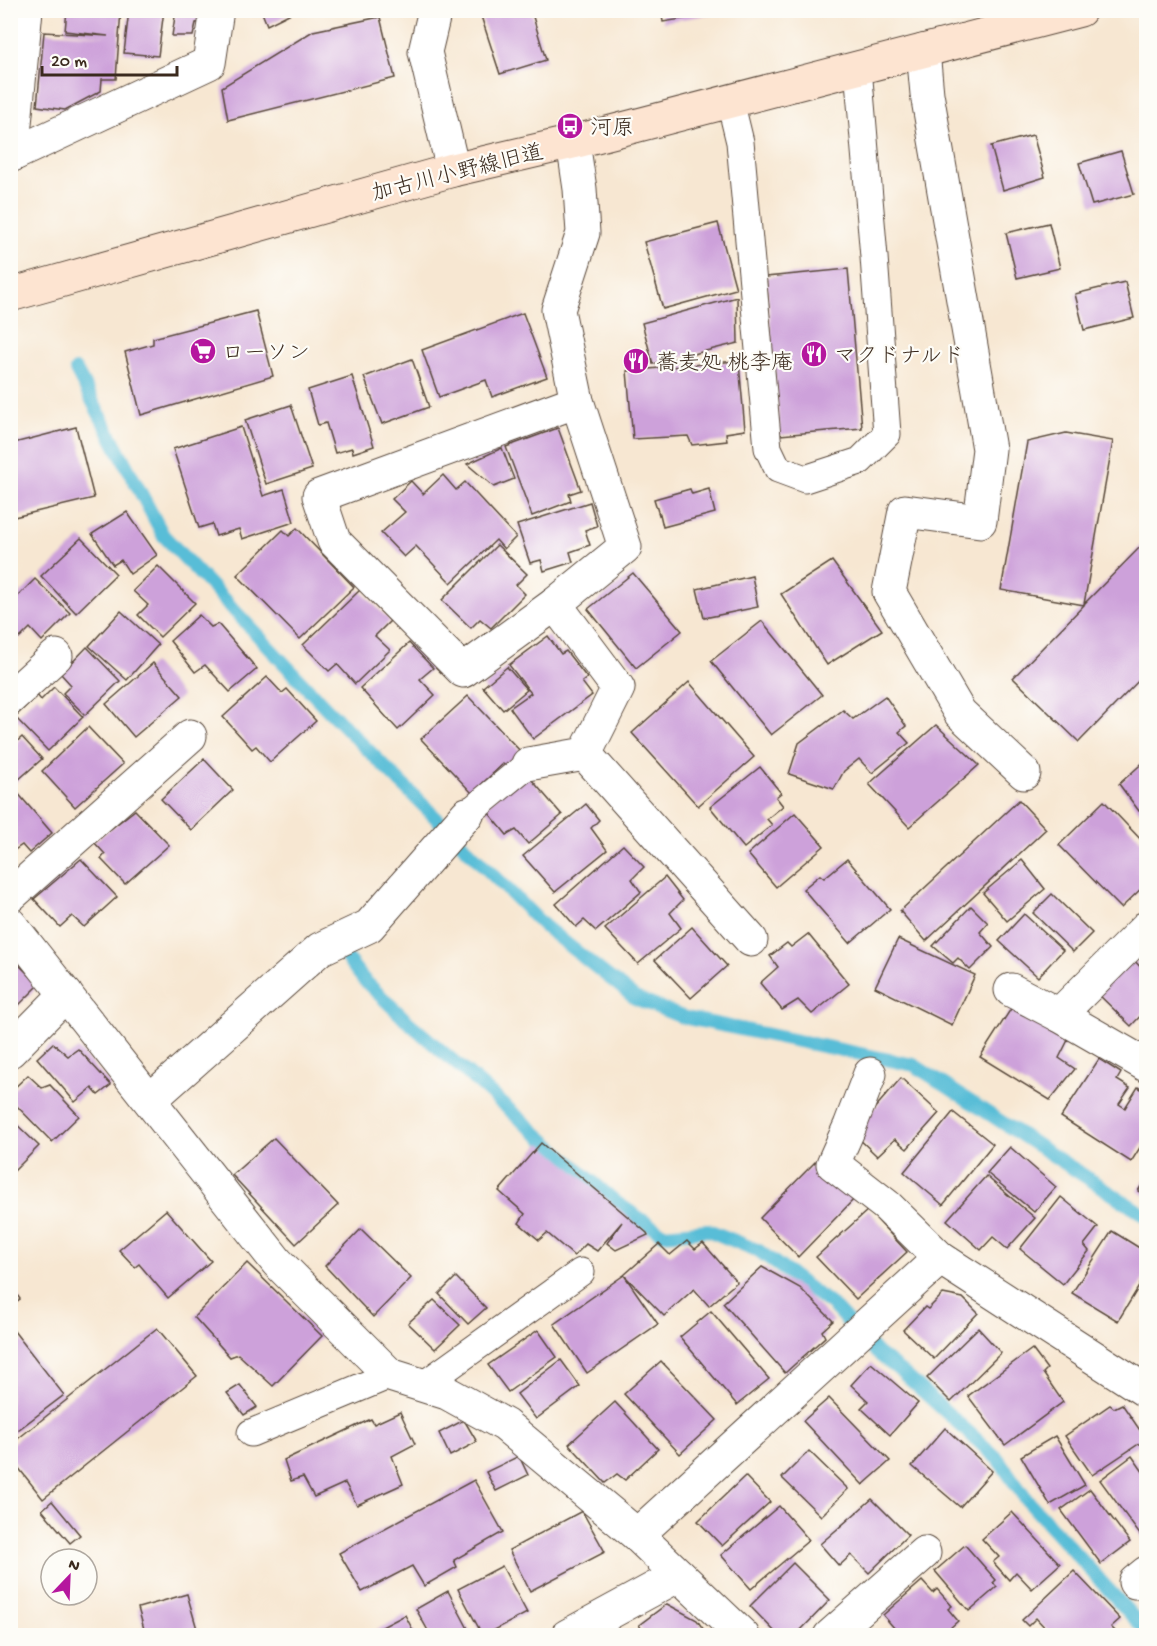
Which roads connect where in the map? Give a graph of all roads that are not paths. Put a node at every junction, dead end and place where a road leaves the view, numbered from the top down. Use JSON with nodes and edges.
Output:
{"nodes":[{"id":1,"x":26,"y":10,"type":"edge"},
{"id":2,"x":217,"y":10,"type":"edge"},
{"id":3,"x":435,"y":10,"type":"edge"},
{"id":4,"x":1080,"y":10,"type":"edge"},
{"id":5,"x":923,"y":51,"type":"junction"},
{"id":6,"x":858,"y":68,"type":"junction"},
{"id":7,"x":730,"y":101,"type":"junction"},
{"id":8,"x":573,"y":142,"type":"junction"},
{"id":9,"x":11,"y":156,"type":"edge"},
{"id":10,"x":453,"y":170,"type":"junction"},
{"id":11,"x":10,"y":295,"type":"edge"},
{"id":12,"x":576,"y":400,"type":"junction"},
{"id":13,"x":555,"y":604,"type":"junction"},
{"id":14,"x":56,"y":656,"type":"dead end"},
{"id":15,"x":10,"y":698,"type":"edge"},
{"id":16,"x":190,"y":736,"type":"dead end"},
{"id":17,"x":585,"y":754,"type":"junction"},
{"id":18,"x":528,"y":764,"type":"joint"},
{"id":19,"x":1024,"y":773,"type":"dead end"},
{"id":20,"x":467,"y":814,"type":"joint"},
{"id":21,"x":10,"y":896,"type":"edge"},
{"id":22,"x":10,"y":924,"type":"edge"},
{"id":23,"x":1146,"y":928,"type":"edge"},
{"id":24,"x":751,"y":940,"type":"dead end"},
{"id":25,"x":1011,"y":990,"type":"dead end"},
{"id":26,"x":66,"y":994,"type":"junction"},
{"id":27,"x":1059,"y":1015,"type":"junction"},
{"id":28,"x":10,"y":1051,"type":"edge"},
{"id":29,"x":1146,"y":1065,"type":"edge"},
{"id":30,"x":870,"y":1074,"type":"dead end"},
{"id":31,"x":150,"y":1100,"type":"junction"},
{"id":32,"x":940,"y":1258,"type":"junction"},
{"id":33,"x":581,"y":1272,"type":"dead end"},
{"id":34,"x":390,"y":1375,"type":"junction"},
{"id":35,"x":422,"y":1386,"type":"junction"},
{"id":36,"x":1146,"y":1391,"type":"edge"},
{"id":37,"x":251,"y":1432,"type":"dead end"},
{"id":38,"x":637,"y":1535,"type":"junction"},
{"id":39,"x":924,"y":1552,"type":"dead end"},
{"id":40,"x":679,"y":1575,"type":"junction"},
{"id":41,"x":567,"y":1635,"type":"edge"},
{"id":42,"x":743,"y":1635,"type":"edge"},
{"id":43,"x":830,"y":1635,"type":"edge"}],
"edges":[{"from":1,"to":9,"type":"street"},
{"from":2,"to":9,"type":"street"},
{"from":3,"to":10,"type":"street"},
{"from":4,"to":5,"type":"street","name":"加古川小野線旧道"},
{"from":5,"to":6,"type":"street","name":"加古川小野線旧道"},
{"from":5,"to":19,"type":"street"},
{"from":6,"to":7,"type":"street","name":"加古川小野線旧道"},
{"from":6,"to":7,"type":"lane"},
{"from":7,"to":8,"type":"street","name":"加古川小野線旧道"},
{"from":8,"to":10,"type":"street","name":"加古川小野線旧道"},
{"from":8,"to":12,"type":"street"},
{"from":10,"to":11,"type":"street","name":"加古川小野線旧道"},
{"from":12,"to":13,"type":"street"},
{"from":12,"to":13,"type":"street"},
{"from":13,"to":17,"type":"street"},
{"from":14,"to":15,"type":"street"},
{"from":16,"to":21,"type":"street"},
{"from":17,"to":18,"type":"street"},
{"from":17,"to":24,"type":"street"},
{"from":18,"to":20,"type":"lane"},
{"from":20,"to":31,"type":"street"},
{"from":22,"to":26,"type":"street"},
{"from":23,"to":27,"type":"street"},
{"from":25,"to":27,"type":"street"},
{"from":26,"to":28,"type":"street"},
{"from":26,"to":31,"type":"street"},
{"from":27,"to":29,"type":"street"},
{"from":30,"to":32,"type":"street"},
{"from":31,"to":34,"type":"street"},
{"from":32,"to":36,"type":"street"},
{"from":32,"to":38,"type":"street"},
{"from":33,"to":35,"type":"lane"},
{"from":34,"to":35,"type":"street"},
{"from":34,"to":37,"type":"lane"},
{"from":35,"to":38,"type":"street"},
{"from":38,"to":40,"type":"street"},
{"from":39,"to":43,"type":"street"},
{"from":40,"to":41,"type":"street"},
{"from":40,"to":42,"type":"street"}]}
